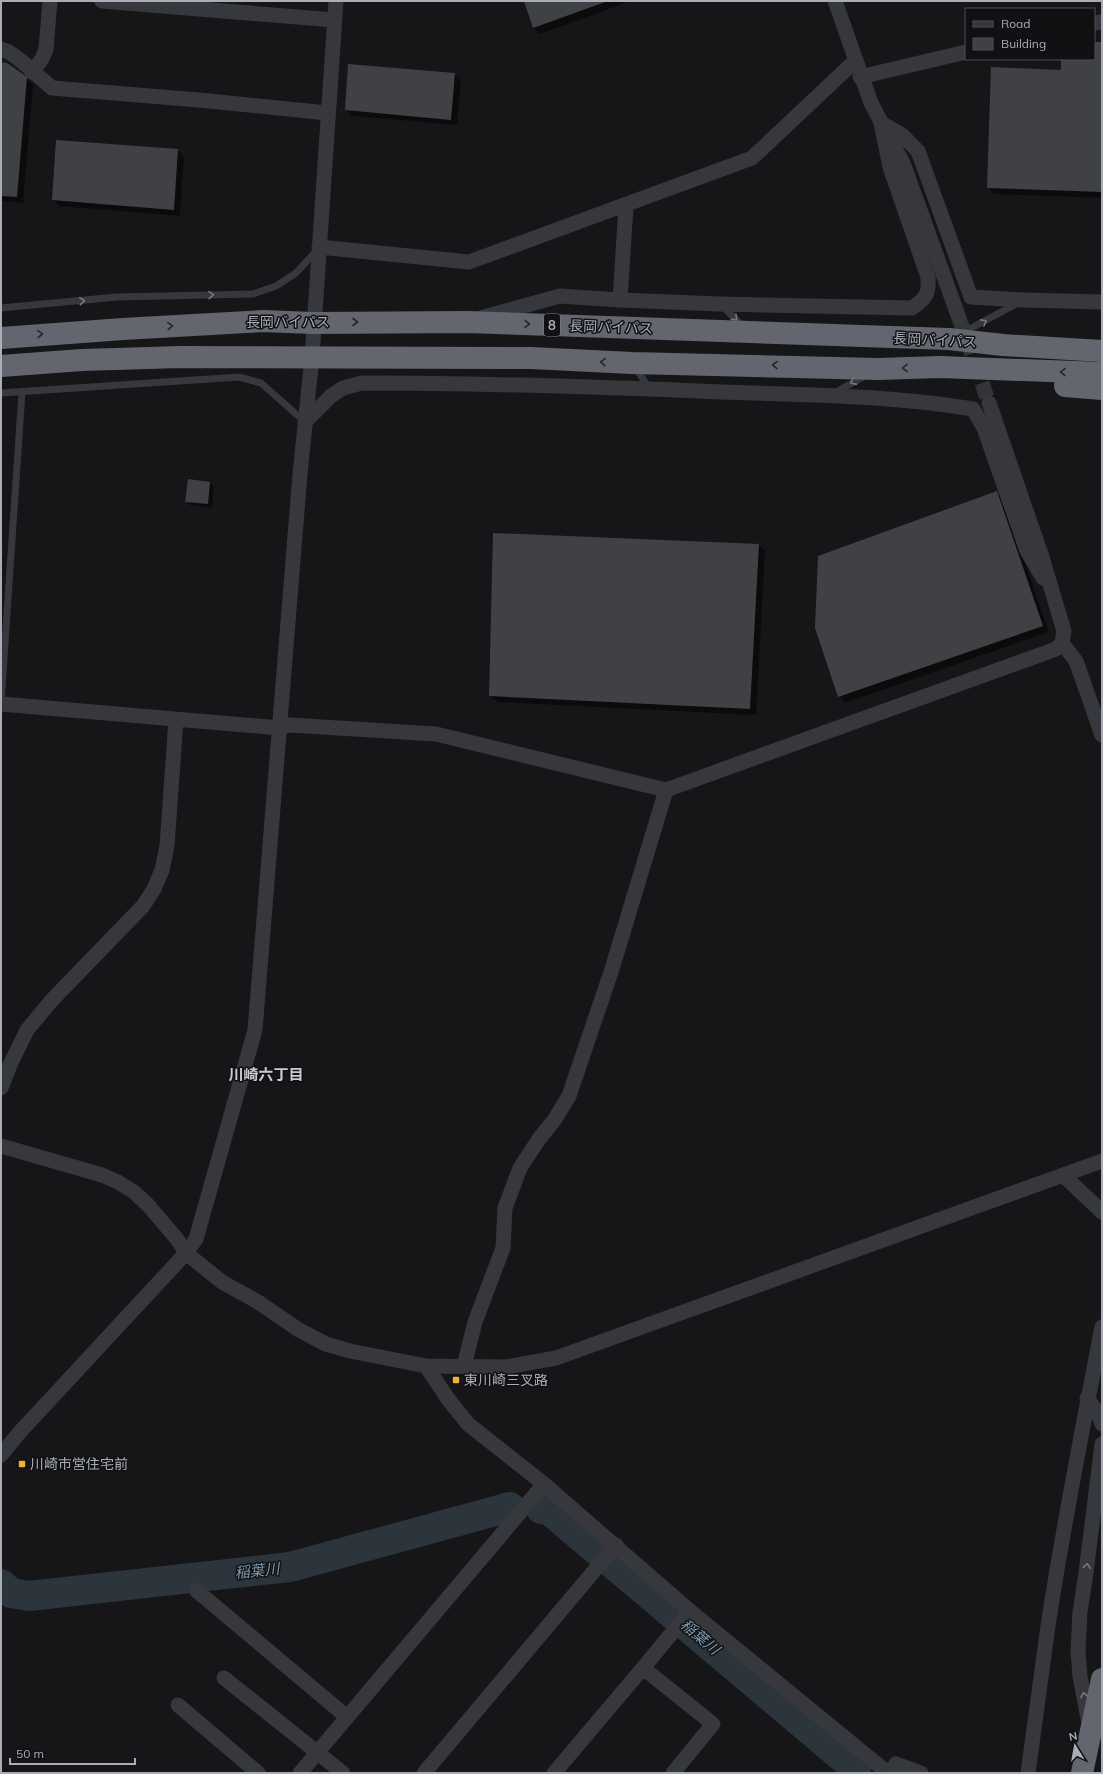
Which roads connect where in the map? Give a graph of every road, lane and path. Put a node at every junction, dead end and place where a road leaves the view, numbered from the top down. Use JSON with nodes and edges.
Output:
{"nodes":[{"id":1,"x":50,"y":1,"type":"edge"},
{"id":2,"x":102,"y":1,"type":"edge"},
{"id":3,"x":336,"y":1,"type":"edge"},
{"id":4,"x":835,"y":1,"type":"edge"},
{"id":5,"x":334,"y":20,"type":"junction"},
{"id":6,"x":1,"y":49,"type":"edge"},
{"id":7,"x":965,"y":52,"type":"edge"},
{"id":8,"x":855,"y":61,"type":"junction"},
{"id":9,"x":32,"y":72,"type":"junction"},
{"id":10,"x":860,"y":76,"type":"junction"},
{"id":11,"x":327,"y":113,"type":"junction"},
{"id":12,"x":881,"y":123,"type":"junction"},
{"id":13,"x":626,"y":206,"type":"junction"},
{"id":14,"x":319,"y":247,"type":"junction"},
{"id":15,"x":620,"y":300,"type":"junction"},
{"id":16,"x":1024,"y":300,"type":"junction"},
{"id":17,"x":1102,"y":302,"type":"edge"},
{"id":18,"x":719,"y":304,"type":"junction"},
{"id":19,"x":1,"y":308,"type":"edge"},
{"id":20,"x":959,"y":318,"type":"tunnel mouth"},
{"id":21,"x":468,"y":322,"type":"junction"},
{"id":22,"x":313,"y":323,"type":"junction"},
{"id":23,"x":750,"y":332,"type":"junction"},
{"id":24,"x":1102,"y":337,"type":"edge"},
{"id":25,"x":1,"y":338,"type":"edge"},
{"id":26,"x":949,"y":339,"type":"junction"},
{"id":27,"x":1102,"y":351,"type":"edge"},
{"id":28,"x":312,"y":357,"type":"junction"},
{"id":29,"x":632,"y":363,"type":"junction"},
{"id":30,"x":1,"y":366,"type":"edge"},
{"id":31,"x":940,"y":368,"type":"junction"},
{"id":32,"x":878,"y":369,"type":"junction"},
{"id":33,"x":1102,"y":373,"type":"edge"},
{"id":34,"x":650,"y":389,"type":"junction"},
{"id":35,"x":1102,"y":389,"type":"edge"},
{"id":36,"x":22,"y":392,"type":"junction"},
{"id":37,"x":1,"y":393,"type":"edge"},
{"id":38,"x":829,"y":396,"type":"junction"},
{"id":39,"x":989,"y":403,"type":"tunnel mouth"},
{"id":40,"x":305,"y":422,"type":"junction"},
{"id":41,"x":1055,"y":599,"type":"junction"},
{"id":42,"x":1062,"y":643,"type":"junction"},
{"id":43,"x":1,"y":703,"type":"edge"},
{"id":44,"x":176,"y":720,"type":"junction"},
{"id":45,"x":280,"y":728,"type":"junction"},
{"id":46,"x":1102,"y":735,"type":"edge"},
{"id":47,"x":666,"y":790,"type":"junction"},
{"id":48,"x":1,"y":1088,"type":"edge"},
{"id":49,"x":1,"y":1146,"type":"edge"},
{"id":50,"x":1102,"y":1161,"type":"edge"},
{"id":51,"x":1063,"y":1176,"type":"junction"},
{"id":52,"x":1102,"y":1212,"type":"edge"},
{"id":53,"x":186,"y":1253,"type":"junction"},
{"id":54,"x":1102,"y":1327,"type":"edge"},
{"id":55,"x":426,"y":1366,"type":"junction"},
{"id":56,"x":464,"y":1366,"type":"junction"},
{"id":57,"x":1087,"y":1398,"type":"junction"},
{"id":58,"x":1102,"y":1424,"type":"edge"},
{"id":59,"x":1102,"y":1444,"type":"edge"},
{"id":60,"x":1,"y":1455,"type":"edge"},
{"id":61,"x":544,"y":1484,"type":"junction"},
{"id":62,"x":616,"y":1545,"type":"junction"},
{"id":63,"x":197,"y":1591,"type":"dead end"},
{"id":64,"x":690,"y":1611,"type":"junction"},
{"id":65,"x":643,"y":1668,"type":"junction"},
{"id":66,"x":224,"y":1678,"type":"dead end"},
{"id":67,"x":1102,"y":1679,"type":"edge"},
{"id":68,"x":178,"y":1704,"type":"dead end"},
{"id":69,"x":347,"y":1717,"type":"junction"},
{"id":70,"x":1091,"y":1733,"type":"junction"},
{"id":71,"x":318,"y":1752,"type":"junction"},
{"id":72,"x":258,"y":1773,"type":"edge"},
{"id":73,"x":300,"y":1773,"type":"edge"},
{"id":74,"x":343,"y":1773,"type":"edge"},
{"id":75,"x":424,"y":1773,"type":"edge"},
{"id":76,"x":554,"y":1773,"type":"edge"},
{"id":77,"x":672,"y":1773,"type":"edge"},
{"id":78,"x":889,"y":1773,"type":"edge"},
{"id":79,"x":921,"y":1773,"type":"edge"},
{"id":80,"x":1028,"y":1773,"type":"edge"},
{"id":81,"x":1082,"y":1773,"type":"edge"}],
"edges":[{"from":1,"to":9,"type":"street"},
{"from":2,"to":5,"type":"street"},
{"from":3,"to":5,"type":"street"},
{"from":4,"to":8,"type":"street"},
{"from":5,"to":11,"type":"street"},
{"from":6,"to":9,"type":"street"},
{"from":7,"to":10,"type":"street"},
{"from":8,"to":10,"type":"street"},
{"from":8,"to":13,"type":"street"},
{"from":9,"to":11,"type":"street"},
{"from":10,"to":12,"type":"street"},
{"from":11,"to":14,"type":"street"},
{"from":12,"to":16,"type":"street"},
{"from":12,"to":18,"type":"street"},
{"from":12,"to":20,"type":"street"},
{"from":13,"to":14,"type":"street"},
{"from":13,"to":15,"type":"street"},
{"from":19,"to":14,"type":"lane","one_way":true},
{"from":14,"to":22,"type":"street"},
{"from":15,"to":18,"type":"street"},
{"from":15,"to":21,"type":"street"},
{"from":16,"to":17,"type":"street"},
{"from":26,"to":16,"type":"lane","one_way":true},
{"from":18,"to":23,"type":"lane","one_way":true},
{"from":22,"to":21,"type":"highway","name":"長岡バイパス","number":"8","one_way":true},
{"from":21,"to":23,"type":"highway","name":"長岡バイパス","number":"8","one_way":true},
{"from":25,"to":22,"type":"highway","name":"長岡バイパス","number":"8","one_way":true},
{"from":22,"to":28,"type":"street"},
{"from":23,"to":26,"type":"highway","name":"長岡バイパス","number":"8"},
{"from":24,"to":26,"type":"highway"},
{"from":26,"to":27,"type":"highway","name":"長岡バイパス","number":"8"},
{"from":29,"to":28,"type":"highway","name":"長岡バイパス","one_way":true},
{"from":28,"to":30,"type":"highway","name":"長岡バイパス"},
{"from":28,"to":40,"type":"street"},
{"from":32,"to":29,"type":"highway","name":"長岡バイパス","one_way":true},
{"from":29,"to":34,"type":"lane"},
{"from":31,"to":32,"type":"highway","name":"長岡バイパス","one_way":true},
{"from":33,"to":31,"type":"highway","name":"長岡バイパス","one_way":true},
{"from":31,"to":35,"type":"highway"},
{"from":32,"to":38,"type":"lane","one_way":true},
{"from":34,"to":38,"type":"street"},
{"from":34,"to":40,"type":"street"},
{"from":36,"to":37,"type":"lane"},
{"from":36,"to":40,"type":"lane"},
{"from":36,"to":43,"type":"lane"},
{"from":38,"to":41,"type":"street"},
{"from":39,"to":41,"type":"street"},
{"from":40,"to":45,"type":"street"},
{"from":41,"to":42,"type":"street"},
{"from":42,"to":46,"type":"street"},
{"from":42,"to":47,"type":"street"},
{"from":43,"to":44,"type":"street"},
{"from":44,"to":45,"type":"street"},
{"from":44,"to":48,"type":"street"},
{"from":45,"to":47,"type":"street"},
{"from":45,"to":53,"type":"street"},
{"from":47,"to":56,"type":"street"},
{"from":49,"to":53,"type":"street"},
{"from":50,"to":51,"type":"street"},
{"from":51,"to":52,"type":"street"},
{"from":51,"to":56,"type":"street"},
{"from":53,"to":55,"type":"street"},
{"from":53,"to":60,"type":"street"},
{"from":54,"to":57,"type":"street"},
{"from":55,"to":56,"type":"street"},
{"from":55,"to":61,"type":"street"},
{"from":57,"to":58,"type":"street"},
{"from":57,"to":80,"type":"street"},
{"from":70,"to":59,"type":"street","one_way":true},
{"from":61,"to":62,"type":"street"},
{"from":61,"to":69,"type":"street"},
{"from":62,"to":64,"type":"street"},
{"from":62,"to":75,"type":"street"},
{"from":63,"to":69,"type":"street"},
{"from":64,"to":65,"type":"street"},
{"from":64,"to":78,"type":"street"},
{"from":65,"to":76,"type":"street"},
{"from":65,"to":77,"type":"street"},
{"from":66,"to":71,"type":"street"},
{"from":67,"to":70,"type":"highway"},
{"from":68,"to":72,"type":"street"},
{"from":69,"to":71,"type":"street"},
{"from":70,"to":81,"type":"highway"},
{"from":71,"to":73,"type":"street"},
{"from":71,"to":74,"type":"street"},
{"from":78,"to":79,"type":"street"}]}
